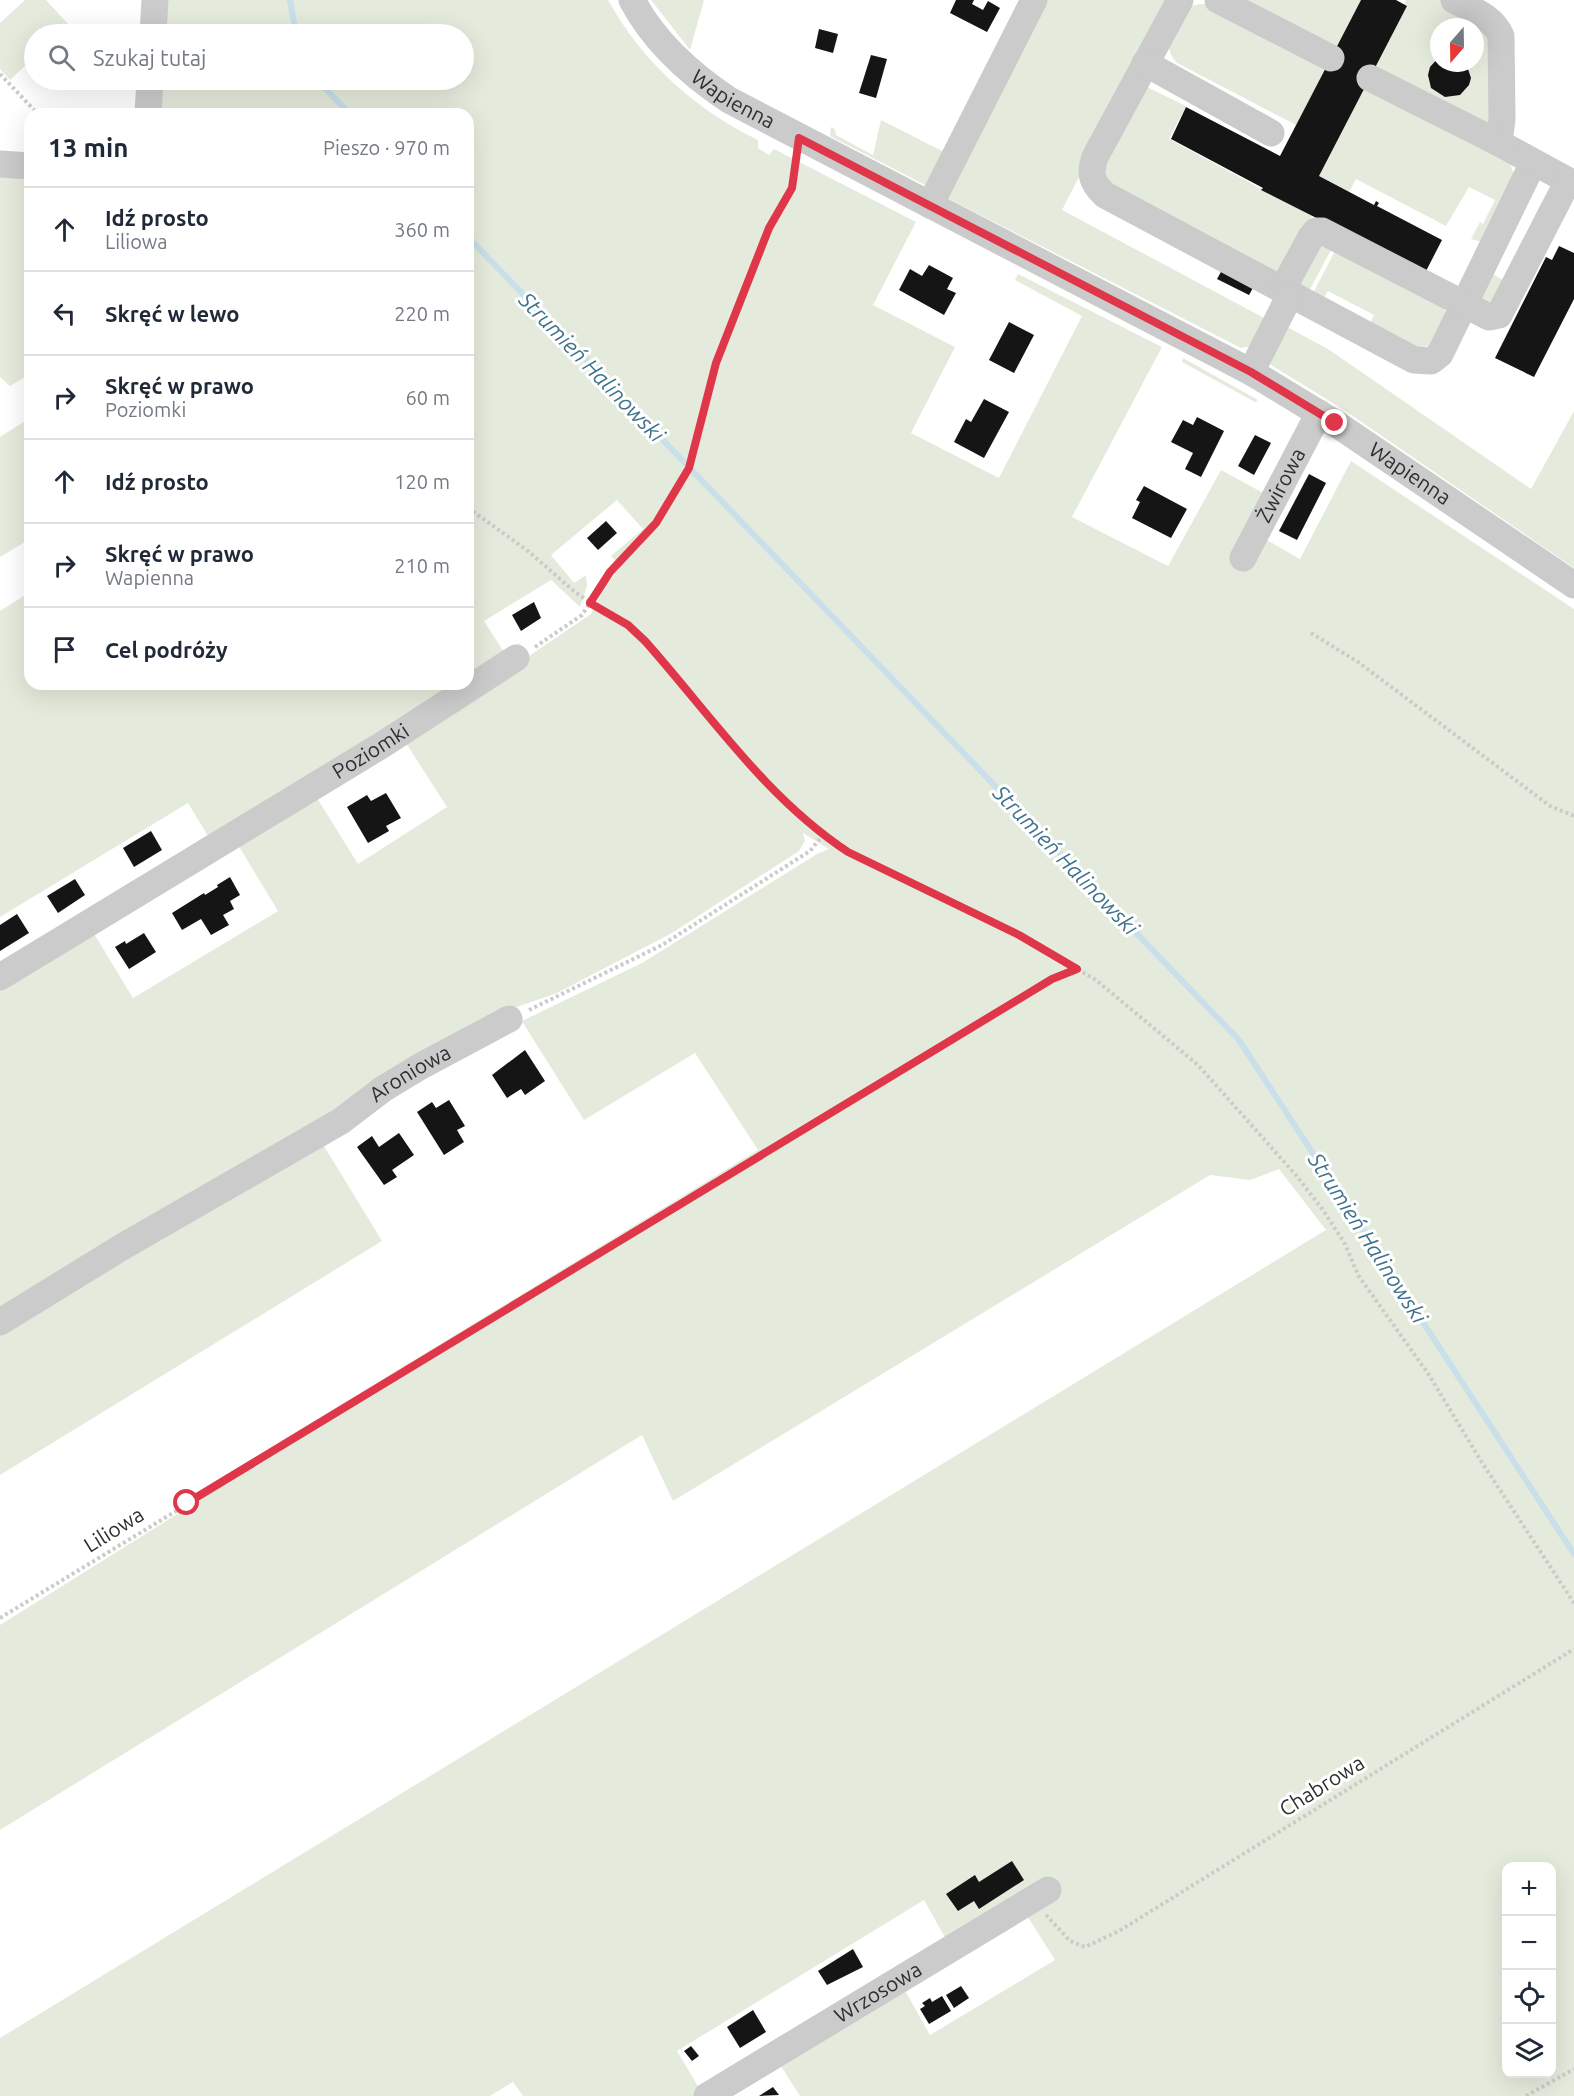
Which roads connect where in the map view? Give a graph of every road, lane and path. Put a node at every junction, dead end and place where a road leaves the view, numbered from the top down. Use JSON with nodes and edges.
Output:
{"nodes":[{"id":1,"x":155,"y":0,"type":"edge"},
{"id":2,"x":632,"y":0,"type":"edge"},
{"id":3,"x":1034,"y":0,"type":"edge"},
{"id":4,"x":1180,"y":0,"type":"edge"},
{"id":5,"x":1218,"y":0,"type":"edge"},
{"id":6,"x":1454,"y":0,"type":"edge"},
{"id":7,"x":154,"y":24,"type":"edge"},
{"id":8,"x":1331,"y":58,"type":"dead end"},
{"id":9,"x":1145,"y":63,"type":"junction"},
{"id":10,"x":0,"y":74,"type":"edge"},
{"id":11,"x":1370,"y":78,"type":"dead end"},
{"id":12,"x":149,"y":90,"type":"edge"},
{"id":13,"x":32,"y":108,"type":"edge"},
{"id":14,"x":148,"y":108,"type":"edge"},
{"id":15,"x":1271,"y":133,"type":"dead end"},
{"id":16,"x":799,"y":138,"type":"junction"},
{"id":17,"x":1499,"y":143,"type":"junction"},
{"id":18,"x":1533,"y":163,"type":"junction"},
{"id":19,"x":0,"y":164,"type":"edge"},
{"id":20,"x":24,"y":165,"type":"edge"},
{"id":21,"x":1571,"y":182,"type":"edge"},
{"id":22,"x":930,"y":206,"type":"junction"},
{"id":23,"x":1286,"y":293,"type":"junction"},
{"id":24,"x":1464,"y":305,"type":"junction"},
{"id":25,"x":1251,"y":372,"type":"junction"},
{"id":26,"x":1319,"y":413,"type":"junction"},
{"id":27,"x":474,"y":512,"type":"edge"},
{"id":28,"x":1243,"y":558,"type":"dead end"},
{"id":29,"x":1574,"y":585,"type":"edge"},
{"id":30,"x":590,"y":603,"type":"junction"},
{"id":31,"x":1311,"y":633,"type":"dead end"},
{"id":32,"x":516,"y":658,"type":"joint"},
{"id":33,"x":474,"y":685,"type":"edge"},
{"id":34,"x":467,"y":690,"type":"edge"},
{"id":35,"x":1574,"y":816,"type":"edge"},
{"id":36,"x":823,"y":836,"type":"junction"},
{"id":37,"x":1077,"y":969,"type":"junction"},
{"id":38,"x":0,"y":977,"type":"edge"},
{"id":39,"x":509,"y":1019,"type":"joint"},
{"id":40,"x":0,"y":1322,"type":"edge"},
{"id":41,"x":1574,"y":1603,"type":"edge"},
{"id":42,"x":0,"y":1618,"type":"edge"},
{"id":43,"x":1574,"y":1649,"type":"edge"},
{"id":44,"x":1040,"y":1895,"type":"joint"},
{"id":45,"x":1574,"y":2069,"type":"edge"},
{"id":46,"x":707,"y":2096,"type":"edge"},
{"id":47,"x":1526,"y":2096,"type":"edge"}],
"edges":[{"from":1,"to":7,"type":"street"},
{"from":2,"to":16,"type":"street","name":"Wapienna"},
{"from":3,"to":22,"type":"street"},
{"from":4,"to":9,"type":"street"},
{"from":5,"to":8,"type":"street"},
{"from":6,"to":17,"type":"street"},
{"from":9,"to":15,"type":"street"},
{"from":9,"to":23,"type":"street"},
{"from":10,"to":13,"type":"path"},
{"from":11,"to":17,"type":"street"},
{"from":12,"to":14,"type":"street"},
{"from":16,"to":22,"type":"street","name":"Wapienna"},
{"from":16,"to":30,"type":"path"},
{"from":17,"to":18,"type":"street"},
{"from":18,"to":21,"type":"street"},
{"from":18,"to":24,"type":"street"},
{"from":19,"to":20,"type":"street"},
{"from":21,"to":24,"type":"street"},
{"from":22,"to":25,"type":"street","name":"Wapienna"},
{"from":23,"to":24,"type":"street"},
{"from":23,"to":24,"type":"street"},
{"from":23,"to":25,"type":"street"},
{"from":25,"to":26,"type":"street","name":"Wapienna"},
{"from":26,"to":28,"type":"street","name":"Żwirowa"},
{"from":26,"to":29,"type":"street","name":"Wapienna"},
{"from":27,"to":30,"type":"path"},
{"from":30,"to":32,"type":"path"},
{"from":30,"to":36,"type":"path"},
{"from":31,"to":35,"type":"path"},
{"from":32,"to":33,"type":"street","name":"Poziomki"},
{"from":34,"to":38,"type":"street","name":"Poziomki"},
{"from":36,"to":37,"type":"path"},
{"from":36,"to":39,"type":"path"},
{"from":37,"to":41,"type":"path"},
{"from":37,"to":42,"type":"path","name":"Liliowa"},
{"from":39,"to":40,"type":"street","name":"Aroniowa"},
{"from":43,"to":44,"type":"path","name":"Chabrowa"},
{"from":44,"to":46,"type":"street","name":"Wrzosowa"},
{"from":45,"to":47,"type":"path"}]}
